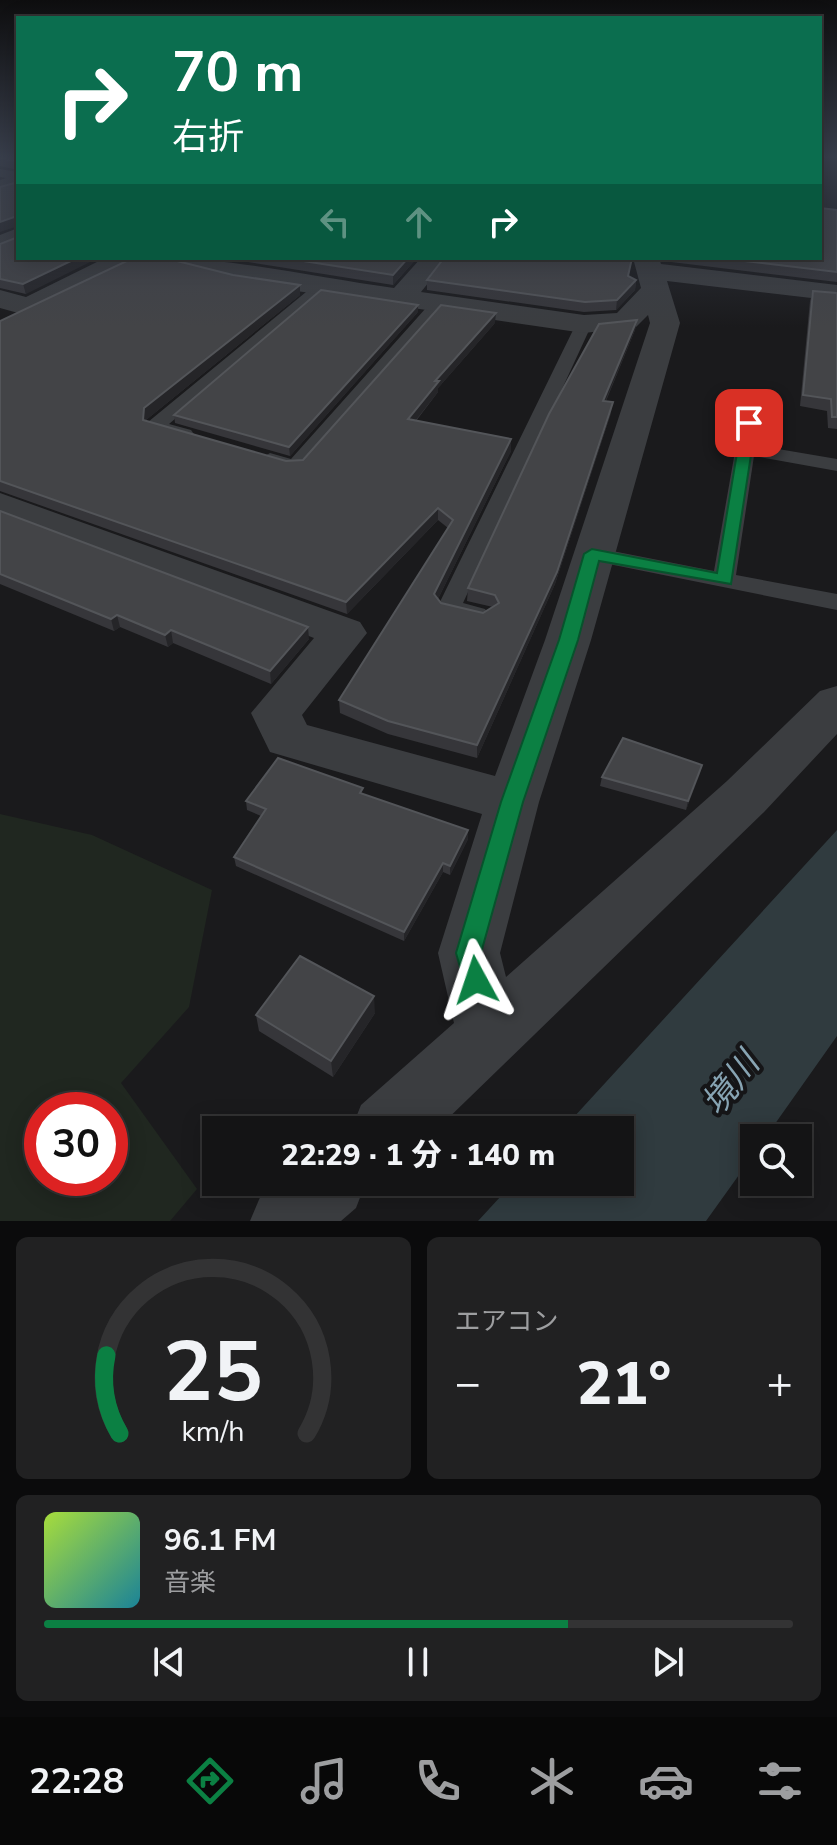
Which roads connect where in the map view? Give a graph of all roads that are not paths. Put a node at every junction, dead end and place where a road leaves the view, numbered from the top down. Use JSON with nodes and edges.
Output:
{"nodes":[{"id":1,"x":15,"y":224,"type":"edge"},
{"id":2,"x":0,"y":244,"type":"edge"},
{"id":3,"x":121,"y":260,"type":"edge"},
{"id":4,"x":181,"y":260,"type":"edge"},
{"id":5,"x":433,"y":260,"type":"edge"},
{"id":6,"x":650,"y":273,"type":"edge"},
{"id":7,"x":322,"y":286,"type":"junction"},
{"id":8,"x":837,"y":293,"type":"edge"},
{"id":9,"x":402,"y":297,"type":"junction"},
{"id":10,"x":440,"y":302,"type":"junction"},
{"id":11,"x":13,"y":308,"type":"edge"},
{"id":12,"x":584,"y":324,"type":"junction"},
{"id":13,"x":749,"y":423,"type":"dead end"},
{"id":14,"x":197,"y":438,"type":"edge"},
{"id":15,"x":745,"y":449,"type":"junction"},
{"id":16,"x":253,"y":454,"type":"edge"},
{"id":17,"x":837,"y":465,"type":"edge"},
{"id":18,"x":0,"y":505,"type":"edge"},
{"id":19,"x":592,"y":554,"type":"junction"},
{"id":20,"x":724,"y":580,"type":"junction"},
{"id":21,"x":837,"y":602,"type":"edge"},
{"id":22,"x":483,"y":615,"type":"edge"},
{"id":23,"x":837,"y":703,"type":"edge"},
{"id":24,"x":512,"y":802,"type":"junction"},
{"id":25,"x":489,"y":1034,"type":"junction"},
{"id":26,"x":401,"y":1116,"type":"edge"},
{"id":27,"x":315,"y":1196,"type":"edge"},
{"id":28,"x":287,"y":1221,"type":"edge"}],
"edges":[{"from":1,"to":2,"type":"street"},
{"from":3,"to":11,"type":"street"},
{"from":4,"to":7,"type":"street"},
{"from":5,"to":9,"type":"street"},
{"from":6,"to":8,"type":"street"},
{"from":6,"to":12,"type":"street"},
{"from":6,"to":19,"type":"street"},
{"from":7,"to":9,"type":"street"},
{"from":7,"to":14,"type":"lane"},
{"from":9,"to":10,"type":"street"},
{"from":10,"to":12,"type":"street"},
{"from":10,"to":16,"type":"lane"},
{"from":12,"to":22,"type":"lane"},
{"from":13,"to":15,"type":"lane"},
{"from":15,"to":17,"type":"lane"},
{"from":15,"to":20,"type":"lane"},
{"from":18,"to":24,"type":"street"},
{"from":19,"to":20,"type":"lane"},
{"from":19,"to":24,"type":"street"},
{"from":20,"to":21,"type":"lane"},
{"from":23,"to":25,"type":"street"},
{"from":24,"to":25,"type":"street"},
{"from":25,"to":26,"type":"street"},
{"from":27,"to":28,"type":"street"}]}
